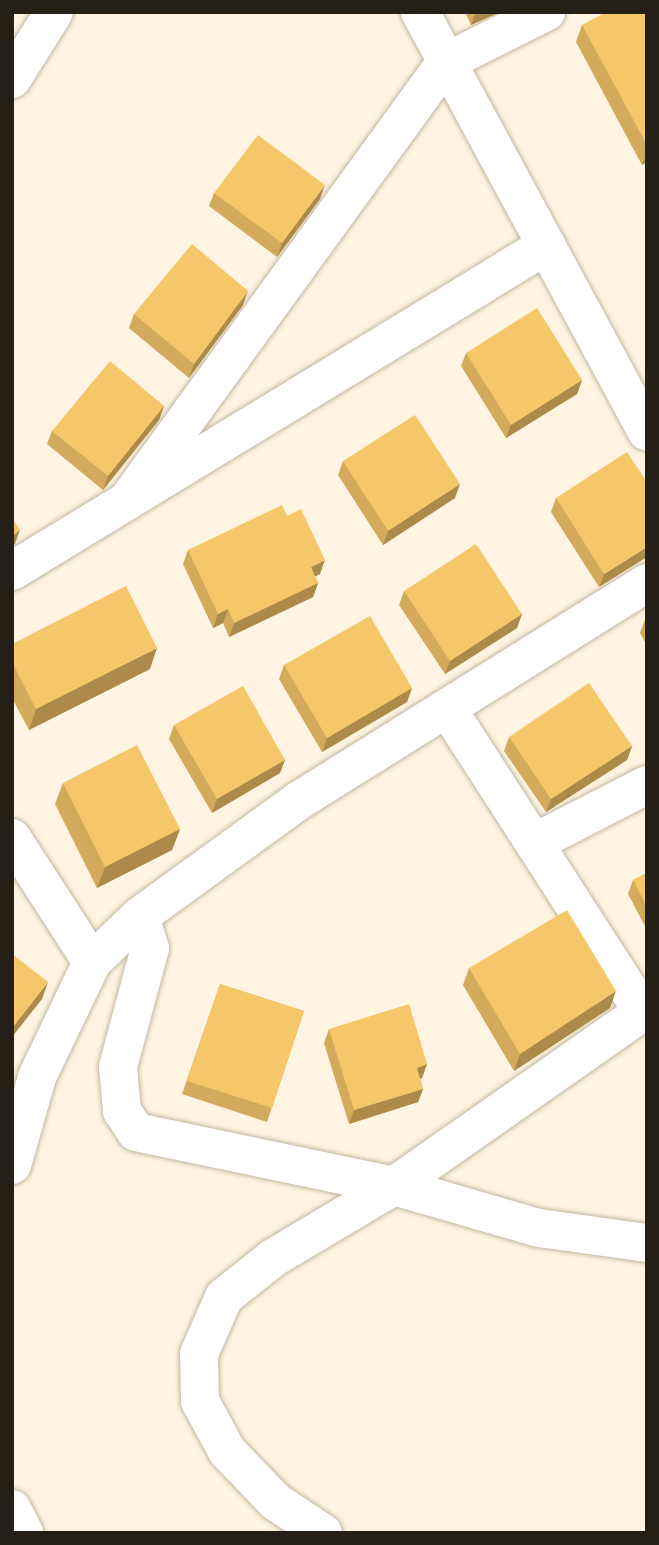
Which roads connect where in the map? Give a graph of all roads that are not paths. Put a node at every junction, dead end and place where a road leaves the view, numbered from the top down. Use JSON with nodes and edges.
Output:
{"nodes":[{"id":1,"x":54,"y":12,"type":"edge"},
{"id":2,"x":420,"y":12,"type":"edge"},
{"id":3,"x":546,"y":12,"type":"edge"},
{"id":4,"x":446,"y":62,"type":"junction"},
{"id":5,"x":12,"y":79,"type":"edge"},
{"id":6,"x":547,"y":245,"type":"junction"},
{"id":7,"x":647,"y":432,"type":"edge"},
{"id":8,"x":127,"y":501,"type":"junction"},
{"id":9,"x":12,"y":571,"type":"edge"},
{"id":10,"x":647,"y":583,"type":"edge"},
{"id":11,"x":447,"y":708,"type":"junction"},
{"id":12,"x":647,"y":785,"type":"edge"},
{"id":13,"x":12,"y":838,"type":"edge"},
{"id":14,"x":534,"y":843,"type":"junction"},
{"id":15,"x":140,"y":916,"type":"junction"},
{"id":16,"x":92,"y":962,"type":"junction"},
{"id":17,"x":645,"y":1011,"type":"edge"},
{"id":18,"x":12,"y":1165,"type":"edge"},
{"id":19,"x":394,"y":1186,"type":"junction"},
{"id":20,"x":647,"y":1243,"type":"edge"},
{"id":21,"x":12,"y":1509,"type":"edge"},
{"id":22,"x":24,"y":1533,"type":"edge"},
{"id":23,"x":323,"y":1533,"type":"edge"}],
"edges":[{"from":1,"to":5,"type":"street"},
{"from":2,"to":4,"type":"street"},
{"from":3,"to":4,"type":"street"},
{"from":4,"to":6,"type":"street"},
{"from":4,"to":8,"type":"street"},
{"from":6,"to":7,"type":"street"},
{"from":6,"to":8,"type":"street"},
{"from":8,"to":9,"type":"street"},
{"from":10,"to":11,"type":"street"},
{"from":11,"to":14,"type":"street"},
{"from":11,"to":15,"type":"street"},
{"from":12,"to":14,"type":"street"},
{"from":13,"to":16,"type":"street"},
{"from":14,"to":17,"type":"street"},
{"from":15,"to":16,"type":"street"},
{"from":15,"to":19,"type":"street"},
{"from":16,"to":18,"type":"street"},
{"from":17,"to":19,"type":"street"},
{"from":19,"to":20,"type":"street"},
{"from":19,"to":23,"type":"street"},
{"from":21,"to":22,"type":"street"}]}
